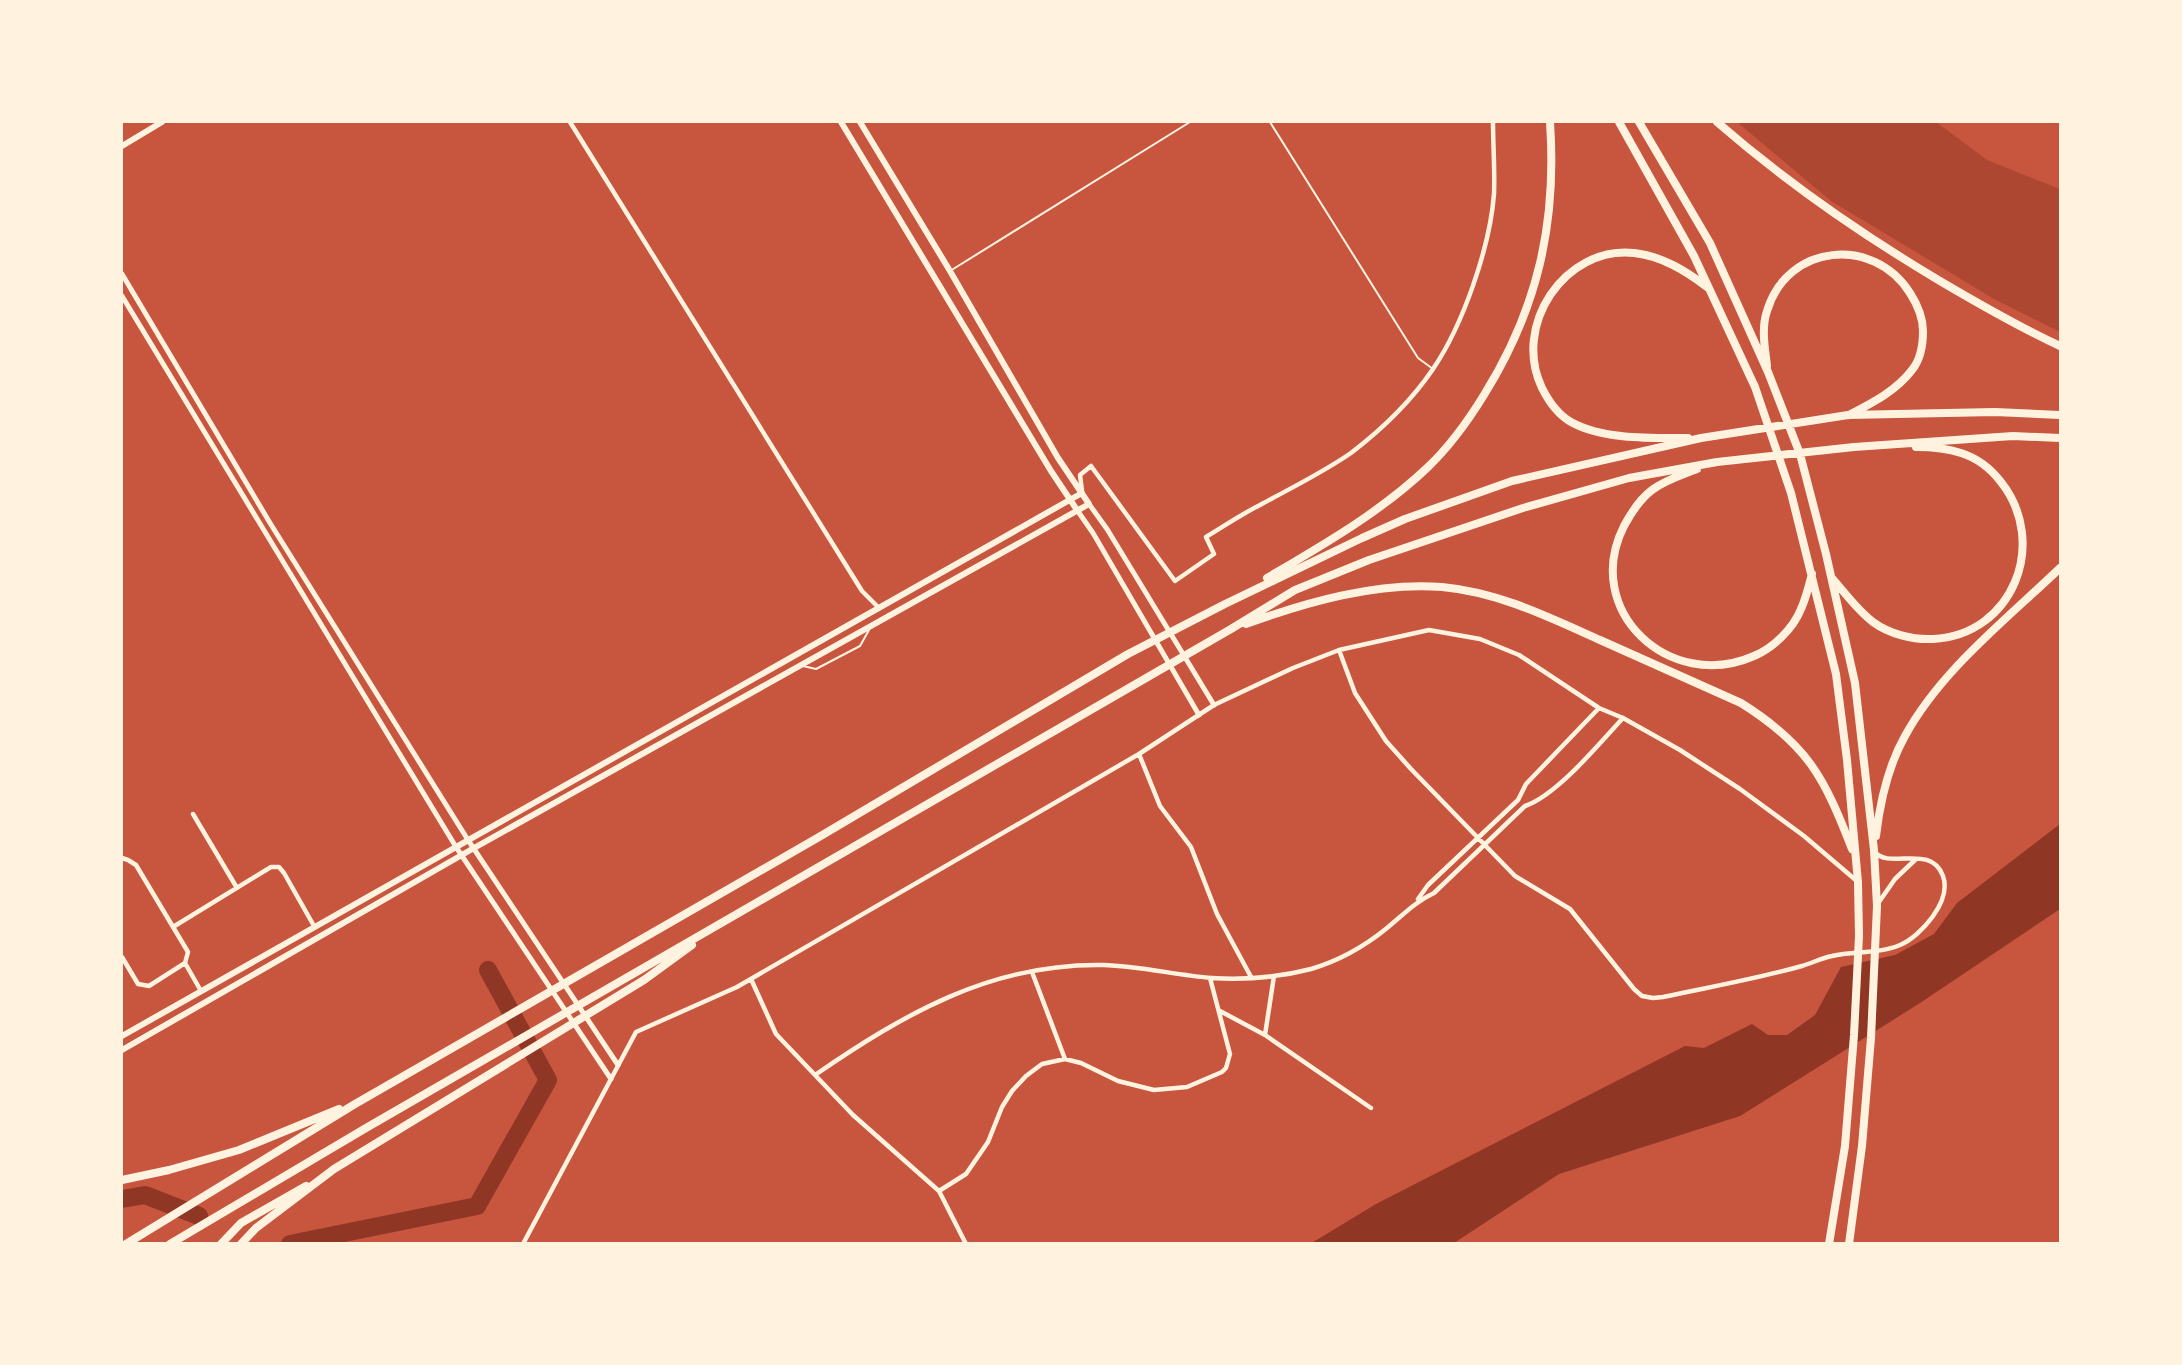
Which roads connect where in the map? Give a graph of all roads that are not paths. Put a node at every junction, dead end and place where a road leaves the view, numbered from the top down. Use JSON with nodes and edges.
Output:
{"nodes":[{"id":1,"x":162,"y":122,"type":"edge"},
{"id":2,"x":570,"y":122,"type":"edge"},
{"id":3,"x":841,"y":122,"type":"edge"},
{"id":4,"x":860,"y":122,"type":"edge"},
{"id":5,"x":1190,"y":122,"type":"edge"},
{"id":6,"x":1270,"y":122,"type":"edge"},
{"id":7,"x":1493,"y":122,"type":"edge"},
{"id":8,"x":1550,"y":122,"type":"edge"},
{"id":9,"x":1619,"y":122,"type":"edge"},
{"id":10,"x":1639,"y":122,"type":"edge"},
{"id":11,"x":1717,"y":122,"type":"edge"},
{"id":12,"x":144,"y":132,"type":"junction"},
{"id":13,"x":122,"y":146,"type":"edge"},
{"id":14,"x":122,"y":151,"type":"edge"},
{"id":15,"x":950,"y":271,"type":"junction"},
{"id":16,"x":122,"y":274,"type":"edge"},
{"id":17,"x":1710,"y":289,"type":"junction"},
{"id":18,"x":122,"y":296,"type":"edge"},
{"id":19,"x":2061,"y":346,"type":"edge"},
{"id":20,"x":1433,"y":369,"type":"junction"},
{"id":21,"x":1768,"y":372,"type":"junction"},
{"id":22,"x":1848,"y":415,"type":"junction"},
{"id":23,"x":2061,"y":415,"type":"edge"},
{"id":24,"x":1701,"y":438,"type":"junction"},
{"id":25,"x":2061,"y":438,"type":"edge"},
{"id":26,"x":1854,"y":447,"type":"junction"},
{"id":27,"x":1717,"y":462,"type":"junction"},
{"id":28,"x":1082,"y":494,"type":"junction"},
{"id":29,"x":1070,"y":500,"type":"junction"},
{"id":30,"x":1089,"y":504,"type":"junction"},
{"id":31,"x":1077,"y":510,"type":"junction"},
{"id":32,"x":2061,"y":568,"type":"edge"},
{"id":33,"x":1812,"y":573,"type":"junction"},
{"id":34,"x":1831,"y":577,"type":"junction"},
{"id":35,"x":1225,"y":604,"type":"junction"},
{"id":36,"x":879,"y":608,"type":"junction"},
{"id":37,"x":871,"y":626,"type":"junction"},
{"id":38,"x":1231,"y":630,"type":"junction"},
{"id":39,"x":1339,"y":650,"type":"junction"},
{"id":40,"x":800,"y":665,"type":"junction"},
{"id":41,"x":1214,"y":705,"type":"junction"},
{"id":42,"x":1599,"y":708,"type":"junction"},
{"id":43,"x":1199,"y":715,"type":"junction"},
{"id":44,"x":1623,"y":718,"type":"junction"},
{"id":45,"x":1139,"y":754,"type":"junction"},
{"id":46,"x":193,"y":814,"type":"dead end"},
{"id":47,"x":1477,"y":839,"type":"junction"},
{"id":48,"x":468,"y":840,"type":"junction"},
{"id":49,"x":1484,"y":845,"type":"junction"},
{"id":50,"x":456,"y":847,"type":"junction"},
{"id":51,"x":474,"y":848,"type":"junction"},
{"id":52,"x":1874,"y":850,"type":"junction"},
{"id":53,"x":461,"y":856,"type":"junction"},
{"id":54,"x":122,"y":858,"type":"edge"},
{"id":55,"x":1916,"y":859,"type":"junction"},
{"id":56,"x":1856,"y":860,"type":"junction"},
{"id":57,"x":1858,"y":882,"type":"junction"},
{"id":58,"x":237,"y":888,"type":"junction"},
{"id":59,"x":1416,"y":902,"type":"junction"},
{"id":60,"x":1877,"y":906,"type":"junction"},
{"id":61,"x":721,"y":923,"type":"junction"},
{"id":62,"x":314,"y":926,"type":"junction"},
{"id":63,"x":173,"y":927,"type":"junction"},
{"id":64,"x":122,"y":957,"type":"edge"},
{"id":65,"x":185,"y":963,"type":"junction"},
{"id":66,"x":1032,"y":972,"type":"junction"},
{"id":67,"x":1274,"y":976,"type":"junction"},
{"id":68,"x":1251,"y":977,"type":"junction"},
{"id":69,"x":1210,"y":978,"type":"junction"},
{"id":70,"x":751,"y":979,"type":"junction"},
{"id":71,"x":201,"y":991,"type":"junction"},
{"id":72,"x":1219,"y":1011,"type":"junction"},
{"id":73,"x":1265,"y":1035,"type":"junction"},
{"id":74,"x":122,"y":1036,"type":"edge"},
{"id":75,"x":122,"y":1050,"type":"edge"},
{"id":76,"x":1065,"y":1059,"type":"junction"},
{"id":77,"x":618,"y":1065,"type":"junction"},
{"id":78,"x":815,"y":1075,"type":"junction"},
{"id":79,"x":611,"y":1079,"type":"junction"},
{"id":80,"x":355,"y":1104,"type":"junction"},
{"id":81,"x":1371,"y":1108,"type":"dead end"},
{"id":82,"x":334,"y":1169,"type":"junction"},
{"id":83,"x":122,"y":1180,"type":"edge"},
{"id":84,"x":939,"y":1191,"type":"junction"},
{"id":85,"x":126,"y":1244,"type":"edge"},
{"id":86,"x":170,"y":1244,"type":"edge"},
{"id":87,"x":221,"y":1244,"type":"edge"},
{"id":88,"x":241,"y":1244,"type":"edge"},
{"id":89,"x":524,"y":1244,"type":"edge"},
{"id":90,"x":966,"y":1244,"type":"edge"},
{"id":91,"x":1829,"y":1244,"type":"edge"},
{"id":92,"x":1849,"y":1244,"type":"edge"}],
"edges":[{"from":1,"to":12,"type":"main road"},
{"from":2,"to":36,"type":"street"},
{"from":3,"to":29,"type":"main road"},
{"from":4,"to":15,"type":"main road"},
{"from":5,"to":15,"type":"lane"},
{"from":6,"to":20,"type":"lane"},
{"from":7,"to":20,"type":"street"},
{"from":8,"to":35,"type":"highway"},
{"from":9,"to":17,"type":"highway"},
{"from":10,"to":21,"type":"highway"},
{"from":11,"to":19,"type":"highway"},
{"from":12,"to":13,"type":"main road"},
{"from":12,"to":14,"type":"main road"},
{"from":15,"to":28,"type":"main road"},
{"from":16,"to":48,"type":"street"},
{"from":17,"to":24,"type":"highway"},
{"from":17,"to":33,"type":"highway"},
{"from":18,"to":50,"type":"street"},
{"from":20,"to":28,"type":"street"},
{"from":21,"to":22,"type":"highway"},
{"from":21,"to":34,"type":"highway"},
{"from":22,"to":23,"type":"highway"},
{"from":22,"to":24,"type":"highway"},
{"from":24,"to":35,"type":"highway"},
{"from":25,"to":26,"type":"highway"},
{"from":26,"to":27,"type":"highway"},
{"from":26,"to":34,"type":"highway"},
{"from":27,"to":33,"type":"highway"},
{"from":27,"to":38,"type":"highway"},
{"from":28,"to":29,"type":"main road"},
{"from":28,"to":30,"type":"main road"},
{"from":29,"to":31,"type":"main road"},
{"from":29,"to":36,"type":"main road"},
{"from":30,"to":31,"type":"main road"},
{"from":30,"to":41,"type":"street"},
{"from":31,"to":37,"type":"main road"},
{"from":31,"to":43,"type":"street"},
{"from":32,"to":52,"type":"highway"},
{"from":33,"to":56,"type":"highway"},
{"from":34,"to":52,"type":"highway"},
{"from":35,"to":80,"type":"highway"},
{"from":36,"to":48,"type":"main road"},
{"from":37,"to":40,"type":"main road"},
{"from":37,"to":40,"type":"lane"},
{"from":38,"to":56,"type":"highway"},
{"from":38,"to":61,"type":"highway"},
{"from":39,"to":41,"type":"street"},
{"from":39,"to":42,"type":"street"},
{"from":39,"to":47,"type":"street"},
{"from":40,"to":51,"type":"main road"},
{"from":41,"to":43,"type":"street"},
{"from":42,"to":44,"type":"street"},
{"from":42,"to":47,"type":"street"},
{"from":43,"to":45,"type":"street"},
{"from":44,"to":49,"type":"street"},
{"from":44,"to":57,"type":"street"},
{"from":45,"to":68,"type":"street"},
{"from":45,"to":70,"type":"street"},
{"from":46,"to":58,"type":"street"},
{"from":47,"to":49,"type":"street"},
{"from":47,"to":59,"type":"street"},
{"from":48,"to":50,"type":"main road"},
{"from":48,"to":51,"type":"street"},
{"from":49,"to":55,"type":"street"},
{"from":49,"to":59,"type":"street"},
{"from":50,"to":53,"type":"street"},
{"from":50,"to":62,"type":"main road"},
{"from":51,"to":53,"type":"main road"},
{"from":51,"to":77,"type":"street"},
{"from":52,"to":55,"type":"street"},
{"from":52,"to":60,"type":"highway"},
{"from":53,"to":75,"type":"main road"},
{"from":53,"to":79,"type":"street"},
{"from":54,"to":63,"type":"street"},
{"from":55,"to":60,"type":"street"},
{"from":56,"to":57,"type":"highway"},
{"from":57,"to":91,"type":"highway"},
{"from":58,"to":62,"type":"street"},
{"from":58,"to":63,"type":"street"},
{"from":59,"to":67,"type":"street"},
{"from":60,"to":92,"type":"highway"},
{"from":61,"to":82,"type":"highway"},
{"from":61,"to":86,"type":"highway"},
{"from":62,"to":71,"type":"main road"},
{"from":63,"to":65,"type":"street"},
{"from":64,"to":65,"type":"street"},
{"from":65,"to":71,"type":"street"},
{"from":66,"to":69,"type":"street"},
{"from":66,"to":76,"type":"street"},
{"from":66,"to":78,"type":"street"},
{"from":67,"to":68,"type":"street"},
{"from":67,"to":73,"type":"street"},
{"from":68,"to":69,"type":"street"},
{"from":69,"to":72,"type":"street"},
{"from":70,"to":77,"type":"street"},
{"from":70,"to":78,"type":"street"},
{"from":71,"to":74,"type":"main road"},
{"from":72,"to":73,"type":"street"},
{"from":72,"to":76,"type":"street"},
{"from":73,"to":81,"type":"street"},
{"from":76,"to":84,"type":"street"},
{"from":77,"to":79,"type":"street"},
{"from":78,"to":84,"type":"street"},
{"from":79,"to":89,"type":"street"},
{"from":80,"to":83,"type":"highway"},
{"from":80,"to":85,"type":"highway"},
{"from":82,"to":87,"type":"highway"},
{"from":82,"to":88,"type":"highway"},
{"from":84,"to":90,"type":"street"}]}
